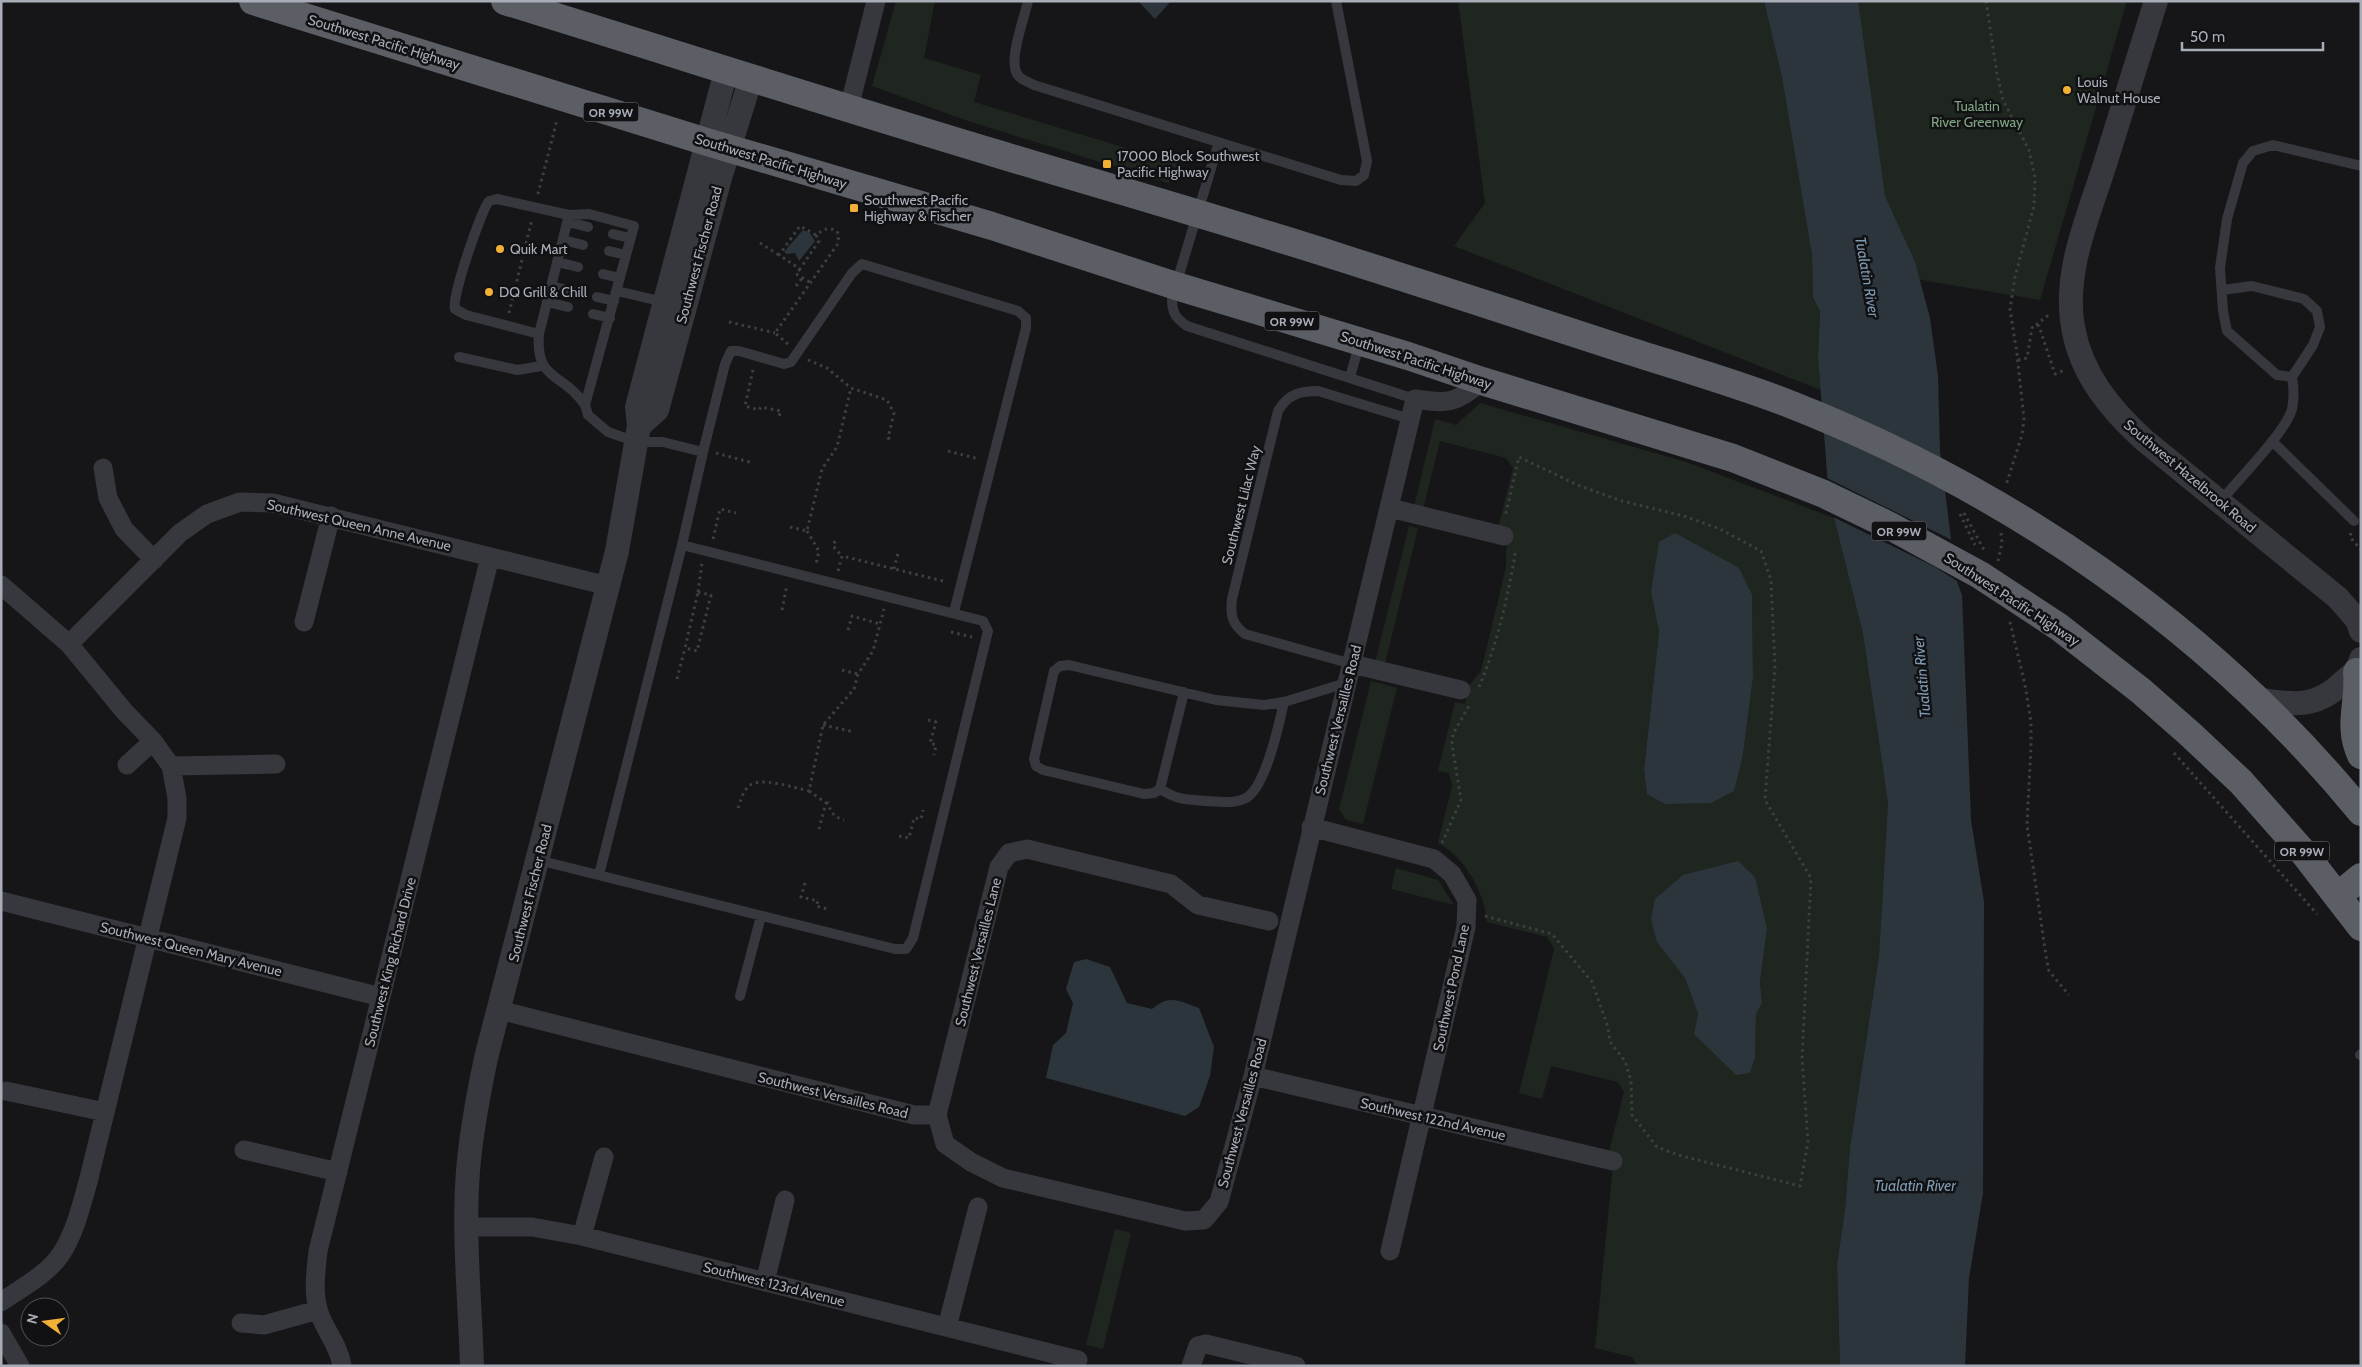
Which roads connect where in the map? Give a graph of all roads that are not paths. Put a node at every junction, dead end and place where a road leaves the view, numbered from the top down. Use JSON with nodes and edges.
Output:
{"nodes":[{"id":1,"x":253,"y":1,"type":"edge"},
{"id":2,"x":876,"y":1,"type":"edge"},
{"id":3,"x":1028,"y":1,"type":"edge"},
{"id":4,"x":1336,"y":1,"type":"edge"},
{"id":5,"x":2156,"y":1,"type":"edge"},
{"id":6,"x":511,"y":2,"type":"edge"},
{"id":7,"x":739,"y":74,"type":"junction"},
{"id":8,"x":850,"y":108,"type":"junction"},
{"id":9,"x":1219,"y":142,"type":"junction"},
{"id":10,"x":718,"y":145,"type":"junction"},
{"id":11,"x":2361,"y":166,"type":"edge"},
{"id":12,"x":1198,"y":213,"type":"junction"},
{"id":13,"x":569,"y":219,"type":"junction"},
{"id":14,"x":588,"y":227,"type":"dead end"},
{"id":15,"x":613,"y":234,"type":"dead end"},
{"id":16,"x":630,"y":238,"type":"junction"},
{"id":17,"x":563,"y":240,"type":"junction"},
{"id":18,"x":583,"y":244,"type":"dead end"},
{"id":19,"x":608,"y":251,"type":"dead end"},
{"id":20,"x":626,"y":255,"type":"junction"},
{"id":21,"x":557,"y":262,"type":"junction"},
{"id":22,"x":578,"y":267,"type":"dead end"},
{"id":23,"x":603,"y":274,"type":"dead end"},
{"id":24,"x":620,"y":278,"type":"junction"},
{"id":25,"x":551,"y":286,"type":"junction"},
{"id":26,"x":1176,"y":286,"type":"junction"},
{"id":27,"x":2222,"y":290,"type":"junction"},
{"id":28,"x":572,"y":291,"type":"dead end"},
{"id":29,"x":617,"y":291,"type":"junction"},
{"id":30,"x":597,"y":297,"type":"dead end"},
{"id":31,"x":614,"y":301,"type":"junction"},
{"id":32,"x":547,"y":302,"type":"junction"},
{"id":33,"x":664,"y":302,"type":"junction"},
{"id":34,"x":568,"y":307,"type":"dead end"},
{"id":35,"x":593,"y":314,"type":"dead end"},
{"id":36,"x":610,"y":318,"type":"junction"},
{"id":37,"x":539,"y":334,"type":"junction"},
{"id":38,"x":1360,"y":342,"type":"junction"},
{"id":39,"x":458,"y":357,"type":"dead end"},
{"id":40,"x":542,"y":366,"type":"junction"},
{"id":41,"x":1350,"y":377,"type":"junction"},
{"id":42,"x":2292,"y":378,"type":"junction"},
{"id":43,"x":1482,"y":381,"type":"junction"},
{"id":44,"x":1415,"y":399,"type":"junction"},
{"id":45,"x":585,"y":405,"type":"junction"},
{"id":46,"x":1410,"y":418,"type":"junction"},
{"id":47,"x":638,"y":434,"type":"junction"},
{"id":48,"x":2272,"y":441,"type":"junction"},
{"id":49,"x":703,"y":451,"type":"junction"},
{"id":50,"x":103,"y":468,"type":"dead end"},
{"id":51,"x":2220,"y":502,"type":"junction"},
{"id":52,"x":1390,"y":508,"type":"junction"},
{"id":53,"x":331,"y":516,"type":"junction"},
{"id":54,"x":2354,"y":521,"type":"dead end"},
{"id":55,"x":1502,"y":535,"type":"road end"},
{"id":56,"x":682,"y":545,"type":"junction"},
{"id":57,"x":490,"y":557,"type":"junction"},
{"id":58,"x":154,"y":560,"type":"junction"},
{"id":59,"x":1,"y":585,"type":"edge"},
{"id":60,"x":608,"y":586,"type":"junction"},
{"id":61,"x":954,"y":612,"type":"junction"},
{"id":62,"x":304,"y":622,"type":"dead end"},
{"id":63,"x":2361,"y":631,"type":"edge"},
{"id":64,"x":69,"y":644,"type":"junction"},
{"id":65,"x":1352,"y":664,"type":"junction"},
{"id":66,"x":2359,"y":666,"type":"edge"},
{"id":67,"x":1346,"y":683,"type":"junction"},
{"id":68,"x":1461,"y":690,"type":"dead end"},
{"id":69,"x":1184,"y":692,"type":"junction"},
{"id":70,"x":2255,"y":699,"type":"junction"},
{"id":71,"x":1284,"y":702,"type":"junction"},
{"id":72,"x":153,"y":741,"type":"junction"},
{"id":73,"x":2361,"y":755,"type":"edge"},
{"id":74,"x":276,"y":764,"type":"dead end"},
{"id":75,"x":127,"y":765,"type":"dead end"},
{"id":76,"x":170,"y":766,"type":"junction"},
{"id":77,"x":1160,"y":789,"type":"junction"},
{"id":78,"x":2361,"y":812,"type":"edge"},
{"id":79,"x":1311,"y":827,"type":"junction"},
{"id":80,"x":538,"y":860,"type":"junction"},
{"id":81,"x":599,"y":875,"type":"junction"},
{"id":82,"x":2361,"y":877,"type":"edge"},
{"id":83,"x":2338,"y":896,"type":"junction"},
{"id":84,"x":1,"y":901,"type":"edge"},
{"id":85,"x":761,"y":916,"type":"junction"},
{"id":86,"x":1269,"y":921,"type":"dead end"},
{"id":87,"x":2361,"y":927,"type":"edge"},
{"id":88,"x":147,"y":938,"type":"junction"},
{"id":89,"x":740,"y":996,"type":"dead end"},
{"id":90,"x":382,"y":997,"type":"junction"},
{"id":91,"x":500,"y":1010,"type":"junction"},
{"id":92,"x":1253,"y":1076,"type":"junction"},
{"id":93,"x":6,"y":1091,"type":"dead end"},
{"id":94,"x":105,"y":1112,"type":"junction"},
{"id":95,"x":937,"y":1115,"type":"junction"},
{"id":96,"x":1423,"y":1117,"type":"junction"},
{"id":97,"x":244,"y":1150,"type":"dead end"},
{"id":98,"x":604,"y":1157,"type":"dead end"},
{"id":99,"x":1613,"y":1161,"type":"dead end"},
{"id":100,"x":338,"y":1172,"type":"junction"},
{"id":101,"x":785,"y":1200,"type":"dead end"},
{"id":102,"x":978,"y":1207,"type":"dead end"},
{"id":103,"x":467,"y":1227,"type":"junction"},
{"id":104,"x":582,"y":1236,"type":"junction"},
{"id":105,"x":1390,"y":1251,"type":"dead end"},
{"id":106,"x":765,"y":1282,"type":"junction"},
{"id":107,"x":1,"y":1302,"type":"edge"},
{"id":108,"x":318,"y":1310,"type":"junction"},
{"id":109,"x":241,"y":1324,"type":"dead end"},
{"id":110,"x":948,"y":1327,"type":"junction"},
{"id":111,"x":1,"y":1333,"type":"edge"},
{"id":112,"x":1078,"y":1360,"type":"dead end"},
{"id":113,"x":20,"y":1366,"type":"edge"},
{"id":114,"x":342,"y":1366,"type":"edge"},
{"id":115,"x":472,"y":1366,"type":"edge"},
{"id":116,"x":1191,"y":1366,"type":"edge"},
{"id":117,"x":1296,"y":1366,"type":"edge"}],
"edges":[{"from":1,"to":10,"type":"highway","name":"Southwest Pacific Highway","number":"OR 99W"},
{"from":2,"to":8,"type":"street"},
{"from":3,"to":9,"type":"lane"},
{"from":4,"to":9,"type":"lane"},
{"from":5,"to":51,"type":"street","name":"Southwest Hazelbrook Road"},
{"from":6,"to":7,"type":"highway"},
{"from":7,"to":8,"type":"highway"},
{"from":7,"to":10,"type":"street","name":"Southwest Fischer Road"},
{"from":8,"to":12,"type":"highway"},
{"from":9,"to":12,"type":"lane"},
{"from":10,"to":26,"type":"highway","name":"Southwest Pacific Highway","number":"OR 99W"},
{"from":10,"to":33,"type":"street","name":"Southwest Fischer Road"},
{"from":10,"to":47,"type":"street","name":"Southwest Fischer Road"},
{"from":11,"to":27,"type":"lane"},
{"from":12,"to":26,"type":"lane"},
{"from":12,"to":70,"type":"highway"},
{"from":13,"to":14,"type":"lane"},
{"from":13,"to":16,"type":"lane"},
{"from":13,"to":17,"type":"lane"},
{"from":13,"to":37,"type":"lane"},
{"from":15,"to":16,"type":"lane"},
{"from":16,"to":20,"type":"lane"},
{"from":17,"to":18,"type":"lane"},
{"from":17,"to":21,"type":"lane"},
{"from":19,"to":20,"type":"lane"},
{"from":20,"to":24,"type":"lane"},
{"from":21,"to":22,"type":"lane"},
{"from":21,"to":25,"type":"lane"},
{"from":23,"to":24,"type":"lane"},
{"from":24,"to":29,"type":"lane"},
{"from":25,"to":28,"type":"lane"},
{"from":25,"to":32,"type":"lane"},
{"from":26,"to":38,"type":"highway","name":"Southwest Pacific Highway","number":"OR 99W"},
{"from":26,"to":41,"type":"lane"},
{"from":27,"to":42,"type":"lane"},
{"from":27,"to":42,"type":"lane"},
{"from":29,"to":31,"type":"lane"},
{"from":29,"to":33,"type":"lane"},
{"from":30,"to":31,"type":"lane"},
{"from":31,"to":36,"type":"lane"},
{"from":32,"to":34,"type":"lane"},
{"from":32,"to":37,"type":"lane"},
{"from":33,"to":47,"type":"street","name":"Southwest Fischer Road"},
{"from":35,"to":36,"type":"lane"},
{"from":36,"to":45,"type":"lane"},
{"from":37,"to":40,"type":"lane"},
{"from":38,"to":41,"type":"lane"},
{"from":38,"to":43,"type":"highway","name":"Southwest Pacific Highway","number":"OR 99W"},
{"from":39,"to":40,"type":"lane"},
{"from":40,"to":45,"type":"lane"},
{"from":41,"to":44,"type":"lane"},
{"from":42,"to":48,"type":"lane"},
{"from":43,"to":44,"type":"street"},
{"from":43,"to":83,"type":"highway","name":"Southwest Pacific Highway","number":"OR 99W"},
{"from":44,"to":46,"type":"street","name":"Southwest Versailles Road"},
{"from":45,"to":47,"type":"lane"},
{"from":46,"to":52,"type":"street","name":"Southwest Versailles Road"},
{"from":46,"to":65,"type":"lane","name":"Southwest Lilac Way"},
{"from":47,"to":49,"type":"lane"},
{"from":47,"to":60,"type":"street","name":"Southwest Fischer Road"},
{"from":48,"to":51,"type":"lane"},
{"from":48,"to":54,"type":"lane"},
{"from":49,"to":56,"type":"lane"},
{"from":49,"to":61,"type":"lane"},
{"from":50,"to":58,"type":"street"},
{"from":51,"to":63,"type":"street","name":"Southwest Hazelbrook Road"},
{"from":52,"to":55,"type":"street"},
{"from":52,"to":65,"type":"street","name":"Southwest Versailles Road"},
{"from":53,"to":57,"type":"street","name":"Southwest Queen Anne Avenue"},
{"from":53,"to":58,"type":"street","name":"Southwest Queen Anne Avenue"},
{"from":53,"to":62,"type":"street"},
{"from":56,"to":61,"type":"lane"},
{"from":56,"to":81,"type":"lane"},
{"from":57,"to":60,"type":"street","name":"Southwest Queen Anne Avenue"},
{"from":57,"to":90,"type":"street","name":"Southwest King Richard Drive"},
{"from":58,"to":64,"type":"street","name":"Southwest Queen Anne Avenue"},
{"from":59,"to":64,"type":"street"},
{"from":60,"to":80,"type":"street","name":"Southwest Fischer Road"},
{"from":61,"to":85,"type":"lane"},
{"from":64,"to":72,"type":"street"},
{"from":65,"to":67,"type":"street","name":"Southwest Versailles Road"},
{"from":65,"to":68,"type":"street"},
{"from":66,"to":70,"type":"street"},
{"from":66,"to":73,"type":"highway"},
{"from":67,"to":71,"type":"lane"},
{"from":67,"to":79,"type":"street","name":"Southwest Versailles Road"},
{"from":69,"to":71,"type":"lane"},
{"from":69,"to":77,"type":"lane"},
{"from":69,"to":77,"type":"lane"},
{"from":70,"to":78,"type":"highway"},
{"from":71,"to":77,"type":"lane"},
{"from":72,"to":75,"type":"street"},
{"from":72,"to":76,"type":"street"},
{"from":74,"to":76,"type":"street"},
{"from":76,"to":88,"type":"street"},
{"from":79,"to":92,"type":"street","name":"Southwest Versailles Road"},
{"from":79,"to":96,"type":"street","name":"Southwest Pond Lane"},
{"from":80,"to":81,"type":"lane"},
{"from":80,"to":91,"type":"street","name":"Southwest Fischer Road"},
{"from":81,"to":85,"type":"lane"},
{"from":82,"to":83,"type":"highway"},
{"from":83,"to":87,"type":"highway","name":"Southwest Pacific Highway","number":"OR 99W"},
{"from":84,"to":88,"type":"street","name":"Southwest Queen Mary Avenue"},
{"from":85,"to":89,"type":"lane"},
{"from":86,"to":95,"type":"street","name":"Southwest Versailles Lane"},
{"from":88,"to":90,"type":"street","name":"Southwest Queen Mary Avenue"},
{"from":88,"to":94,"type":"street"},
{"from":90,"to":100,"type":"street","name":"Southwest King Richard Drive"},
{"from":91,"to":95,"type":"street","name":"Southwest Versailles Road"},
{"from":91,"to":103,"type":"street","name":"Southwest Fischer Road"},
{"from":92,"to":95,"type":"street","name":"Southwest Versailles Road"},
{"from":92,"to":96,"type":"street","name":"Southwest 122nd Avenue"},
{"from":93,"to":94,"type":"street"},
{"from":94,"to":107,"type":"street"},
{"from":96,"to":99,"type":"street","name":"Southwest 122nd Avenue"},
{"from":96,"to":105,"type":"street","name":"Southwest Pond Lane"},
{"from":97,"to":100,"type":"street"},
{"from":98,"to":104,"type":"street"},
{"from":100,"to":108,"type":"street","name":"Southwest King Richard Drive"},
{"from":101,"to":106,"type":"street"},
{"from":102,"to":110,"type":"street"},
{"from":103,"to":104,"type":"street","name":"Southwest 123rd Avenue"},
{"from":103,"to":115,"type":"street","name":"Southwest Fischer Road"},
{"from":104,"to":106,"type":"street","name":"Southwest 123rd Avenue"},
{"from":106,"to":110,"type":"street","name":"Southwest 123rd Avenue"},
{"from":108,"to":109,"type":"street"},
{"from":108,"to":114,"type":"street","name":"Southwest King Richard Drive"},
{"from":110,"to":112,"type":"street","name":"Southwest 123rd Avenue"},
{"from":111,"to":113,"type":"street"},
{"from":116,"to":117,"type":"street"}]}
